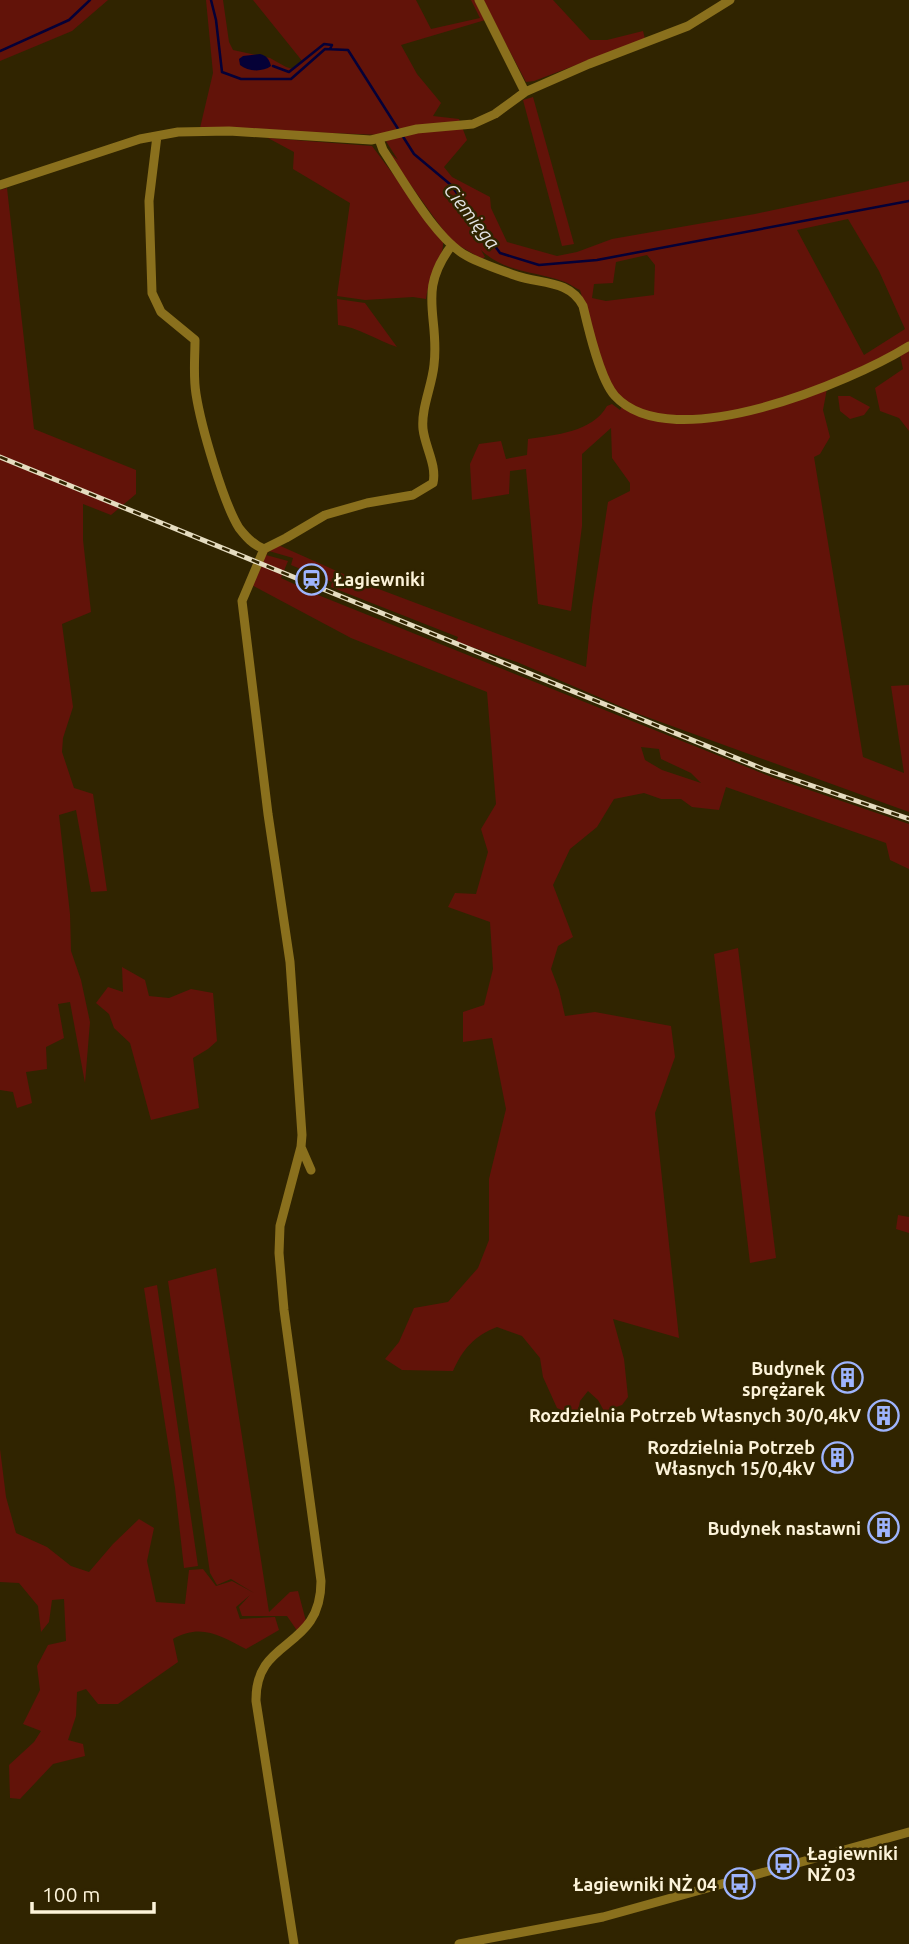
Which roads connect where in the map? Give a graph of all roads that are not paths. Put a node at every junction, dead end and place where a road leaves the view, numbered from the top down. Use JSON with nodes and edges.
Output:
{"nodes":[{"id":1,"x":479,"y":0,"type":"edge"},
{"id":2,"x":730,"y":0,"type":"edge"},
{"id":3,"x":525,"y":92,"type":"junction"},
{"id":4,"x":157,"y":136,"type":"junction"},
{"id":5,"x":379,"y":139,"type":"junction"},
{"id":6,"x":0,"y":185,"type":"edge"},
{"id":7,"x":452,"y":245,"type":"junction"},
{"id":8,"x":909,"y":346,"type":"edge"},
{"id":9,"x":264,"y":549,"type":"junction"},
{"id":10,"x":301,"y":1146,"type":"junction"},
{"id":11,"x":312,"y":1170,"type":"dead end"},
{"id":12,"x":909,"y":1832,"type":"edge"},
{"id":13,"x":293,"y":1944,"type":"edge"},
{"id":14,"x":459,"y":1944,"type":"edge"}],
"edges":[{"from":1,"to":3,"type":"street"},
{"from":2,"to":3,"type":"street"},
{"from":3,"to":5,"type":"street"},
{"from":4,"to":5,"type":"street"},
{"from":4,"to":6,"type":"street"},
{"from":4,"to":9,"type":"street"},
{"from":5,"to":7,"type":"street"},
{"from":7,"to":8,"type":"street"},
{"from":7,"to":9,"type":"street"},
{"from":9,"to":10,"type":"street"},
{"from":10,"to":11,"type":"street"},
{"from":10,"to":13,"type":"street"},
{"from":12,"to":14,"type":"street"}]}
